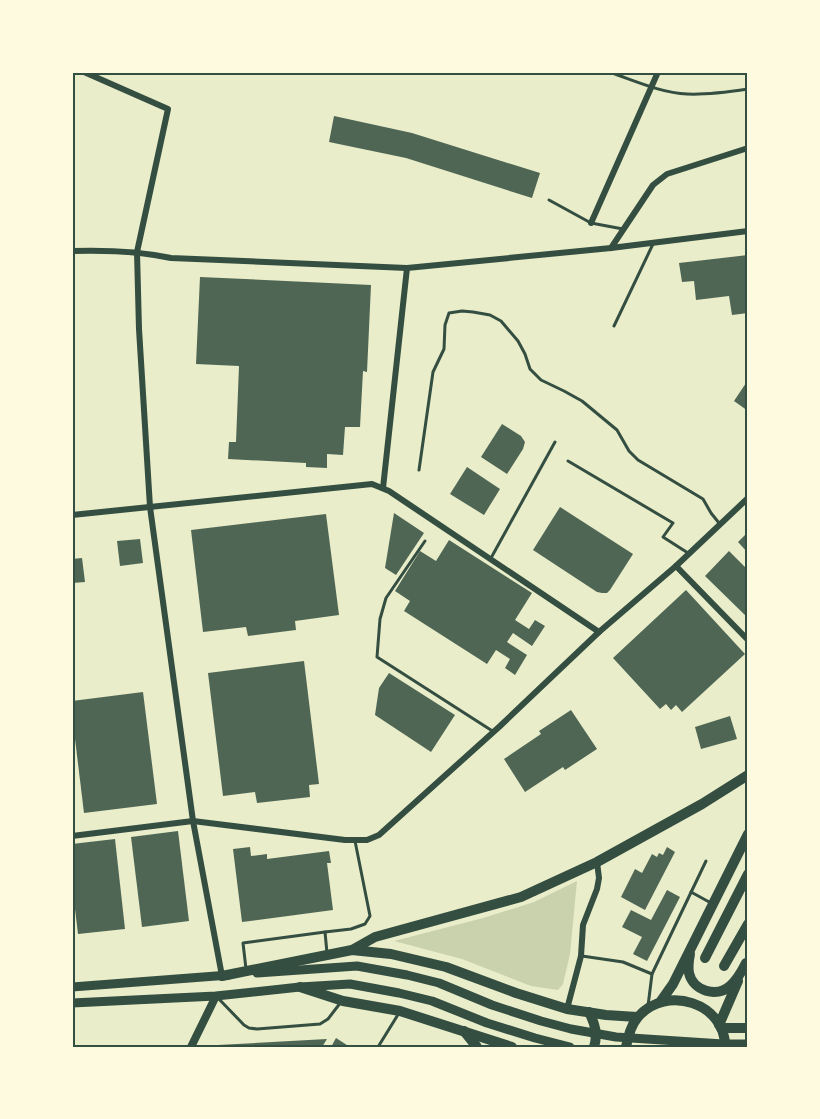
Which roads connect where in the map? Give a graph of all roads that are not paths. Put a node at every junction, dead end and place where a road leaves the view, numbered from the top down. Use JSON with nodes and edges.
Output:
{"nodes":[{"id":1,"x":84,"y":72,"type":"edge"},
{"id":2,"x":609,"y":72,"type":"edge"},
{"id":3,"x":658,"y":72,"type":"edge"},
{"id":4,"x":652,"y":87,"type":"junction"},
{"id":5,"x":748,"y":89,"type":"edge"},
{"id":6,"x":748,"y":148,"type":"edge"},
{"id":7,"x":549,"y":200,"type":"dead end"},
{"id":8,"x":591,"y":223,"type":"junction"},
{"id":9,"x":623,"y":229,"type":"junction"},
{"id":10,"x":748,"y":231,"type":"edge"},
{"id":11,"x":654,"y":242,"type":"junction"},
{"id":12,"x":611,"y":248,"type":"junction"},
{"id":13,"x":72,"y":251,"type":"edge"},
{"id":14,"x":137,"y":252,"type":"junction"},
{"id":15,"x":407,"y":268,"type":"junction"},
{"id":16,"x":614,"y":326,"type":"dead end"},
{"id":17,"x":555,"y":442,"type":"dead end"},
{"id":18,"x":568,"y":461,"type":"dead end"},
{"id":19,"x":419,"y":470,"type":"dead end"},
{"id":20,"x":383,"y":488,"type":"junction"},
{"id":21,"x":748,"y":498,"type":"edge"},
{"id":22,"x":150,"y":507,"type":"junction"},
{"id":23,"x":72,"y":515,"type":"edge"},
{"id":24,"x":720,"y":525,"type":"junction"},
{"id":25,"x":424,"y":541,"type":"dead end"},
{"id":26,"x":689,"y":554,"type":"junction"},
{"id":27,"x":490,"y":559,"type":"junction"},
{"id":28,"x":676,"y":566,"type":"junction"},
{"id":29,"x":599,"y":632,"type":"junction"},
{"id":30,"x":748,"y":640,"type":"edge"},
{"id":31,"x":494,"y":732,"type":"junction"},
{"id":32,"x":748,"y":775,"type":"edge"},
{"id":33,"x":193,"y":821,"type":"junction"},
{"id":34,"x":748,"y":834,"type":"edge"},
{"id":35,"x":72,"y":836,"type":"edge"},
{"id":36,"x":354,"y":840,"type":"junction"},
{"id":37,"x":706,"y":861,"type":"dead end"},
{"id":38,"x":597,"y":862,"type":"junction"},
{"id":39,"x":748,"y":874,"type":"edge"},
{"id":40,"x":691,"y":892,"type":"junction"},
{"id":41,"x":712,"y":904,"type":"junction"},
{"id":42,"x":748,"y":924,"type":"edge"},
{"id":43,"x":325,"y":932,"type":"junction"},
{"id":44,"x":695,"y":939,"type":"junction"},
{"id":45,"x":352,"y":950,"type":"junction"},
{"id":46,"x":327,"y":955,"type":"junction"},
{"id":47,"x":580,"y":956,"type":"junction"},
{"id":48,"x":705,"y":958,"type":"dead end"},
{"id":49,"x":747,"y":961,"type":"edge"},
{"id":50,"x":724,"y":966,"type":"dead end"},
{"id":51,"x":247,"y":970,"type":"junction"},
{"id":52,"x":652,"y":974,"type":"junction"},
{"id":53,"x":222,"y":975,"type":"junction"},
{"id":54,"x":72,"y":987,"type":"edge"},
{"id":55,"x":300,"y":987,"type":"junction"},
{"id":56,"x":216,"y":996,"type":"junction"},
{"id":57,"x":343,"y":1001,"type":"junction"},
{"id":58,"x":662,"y":1001,"type":"junction"},
{"id":59,"x":72,"y":1003,"type":"edge"},
{"id":60,"x":648,"y":1007,"type":"junction"},
{"id":61,"x":567,"y":1009,"type":"junction"},
{"id":62,"x":400,"y":1011,"type":"junction"},
{"id":63,"x":589,"y":1012,"type":"junction"},
{"id":64,"x":638,"y":1017,"type":"junction"},
{"id":65,"x":720,"y":1026,"type":"junction"},
{"id":66,"x":748,"y":1028,"type":"edge"},
{"id":67,"x":463,"y":1031,"type":"junction"},
{"id":68,"x":748,"y":1044,"type":"edge"},
{"id":69,"x":191,"y":1047,"type":"edge"},
{"id":70,"x":378,"y":1047,"type":"edge"},
{"id":71,"x":477,"y":1047,"type":"edge"},
{"id":72,"x":512,"y":1047,"type":"edge"},
{"id":73,"x":570,"y":1047,"type":"edge"},
{"id":74,"x":594,"y":1047,"type":"edge"},
{"id":75,"x":626,"y":1047,"type":"edge"},
{"id":76,"x":725,"y":1047,"type":"edge"}],
"edges":[{"from":1,"to":14,"type":"street"},
{"from":2,"to":4,"type":"lane"},
{"from":3,"to":4,"type":"street"},
{"from":4,"to":5,"type":"lane"},
{"from":4,"to":8,"type":"street"},
{"from":6,"to":9,"type":"street"},
{"from":7,"to":8,"type":"lane"},
{"from":8,"to":9,"type":"lane"},
{"from":9,"to":12,"type":"street"},
{"from":10,"to":11,"type":"street"},
{"from":11,"to":12,"type":"street"},
{"from":11,"to":16,"type":"lane"},
{"from":12,"to":15,"type":"street"},
{"from":13,"to":14,"type":"street"},
{"from":14,"to":15,"type":"street"},
{"from":14,"to":22,"type":"street"},
{"from":15,"to":20,"type":"street"},
{"from":17,"to":27,"type":"lane"},
{"from":18,"to":26,"type":"lane"},
{"from":19,"to":24,"type":"lane"},
{"from":20,"to":22,"type":"street"},
{"from":20,"to":27,"type":"street"},
{"from":21,"to":24,"type":"street"},
{"from":22,"to":23,"type":"street"},
{"from":22,"to":33,"type":"street"},
{"from":24,"to":26,"type":"street"},
{"from":25,"to":31,"type":"lane"},
{"from":26,"to":28,"type":"street"},
{"from":27,"to":29,"type":"street"},
{"from":28,"to":29,"type":"street"},
{"from":28,"to":30,"type":"street"},
{"from":29,"to":31,"type":"street"},
{"from":31,"to":36,"type":"street"},
{"from":32,"to":38,"type":"highway"},
{"from":33,"to":35,"type":"street"},
{"from":33,"to":36,"type":"street"},
{"from":33,"to":53,"type":"street"},
{"from":34,"to":41,"type":"highway"},
{"from":36,"to":43,"type":"lane"},
{"from":37,"to":40,"type":"lane"},
{"from":38,"to":45,"type":"highway"},
{"from":38,"to":47,"type":"street"},
{"from":39,"to":48,"type":"highway"},
{"from":40,"to":41,"type":"lane"},
{"from":40,"to":52,"type":"lane"},
{"from":41,"to":44,"type":"highway"},
{"from":42,"to":50,"type":"highway"},
{"from":43,"to":46,"type":"lane"},
{"from":43,"to":51,"type":"lane"},
{"from":44,"to":49,"type":"highway"},
{"from":44,"to":58,"type":"highway"},
{"from":45,"to":46,"type":"highway"},
{"from":45,"to":61,"type":"highway"},
{"from":46,"to":51,"type":"highway"},
{"from":47,"to":52,"type":"lane"},
{"from":47,"to":61,"type":"street"},
{"from":49,"to":65,"type":"highway"},
{"from":51,"to":53,"type":"highway"},
{"from":52,"to":60,"type":"lane"},
{"from":53,"to":54,"type":"main road"},
{"from":53,"to":68,"type":"main road"},
{"from":55,"to":56,"type":"main road"},
{"from":55,"to":57,"type":"highway"},
{"from":55,"to":73,"type":"main road"},
{"from":56,"to":57,"type":"lane"},
{"from":56,"to":59,"type":"main road"},
{"from":56,"to":69,"type":"street"},
{"from":57,"to":62,"type":"highway"},
{"from":58,"to":60,"type":"highway"},
{"from":58,"to":65,"type":"highway"},
{"from":60,"to":64,"type":"highway"},
{"from":61,"to":63,"type":"highway"},
{"from":62,"to":67,"type":"highway"},
{"from":62,"to":70,"type":"lane"},
{"from":63,"to":64,"type":"highway"},
{"from":63,"to":74,"type":"highway"},
{"from":64,"to":75,"type":"highway"},
{"from":65,"to":66,"type":"highway"},
{"from":65,"to":76,"type":"highway"},
{"from":67,"to":71,"type":"highway"},
{"from":67,"to":72,"type":"highway"}]}
